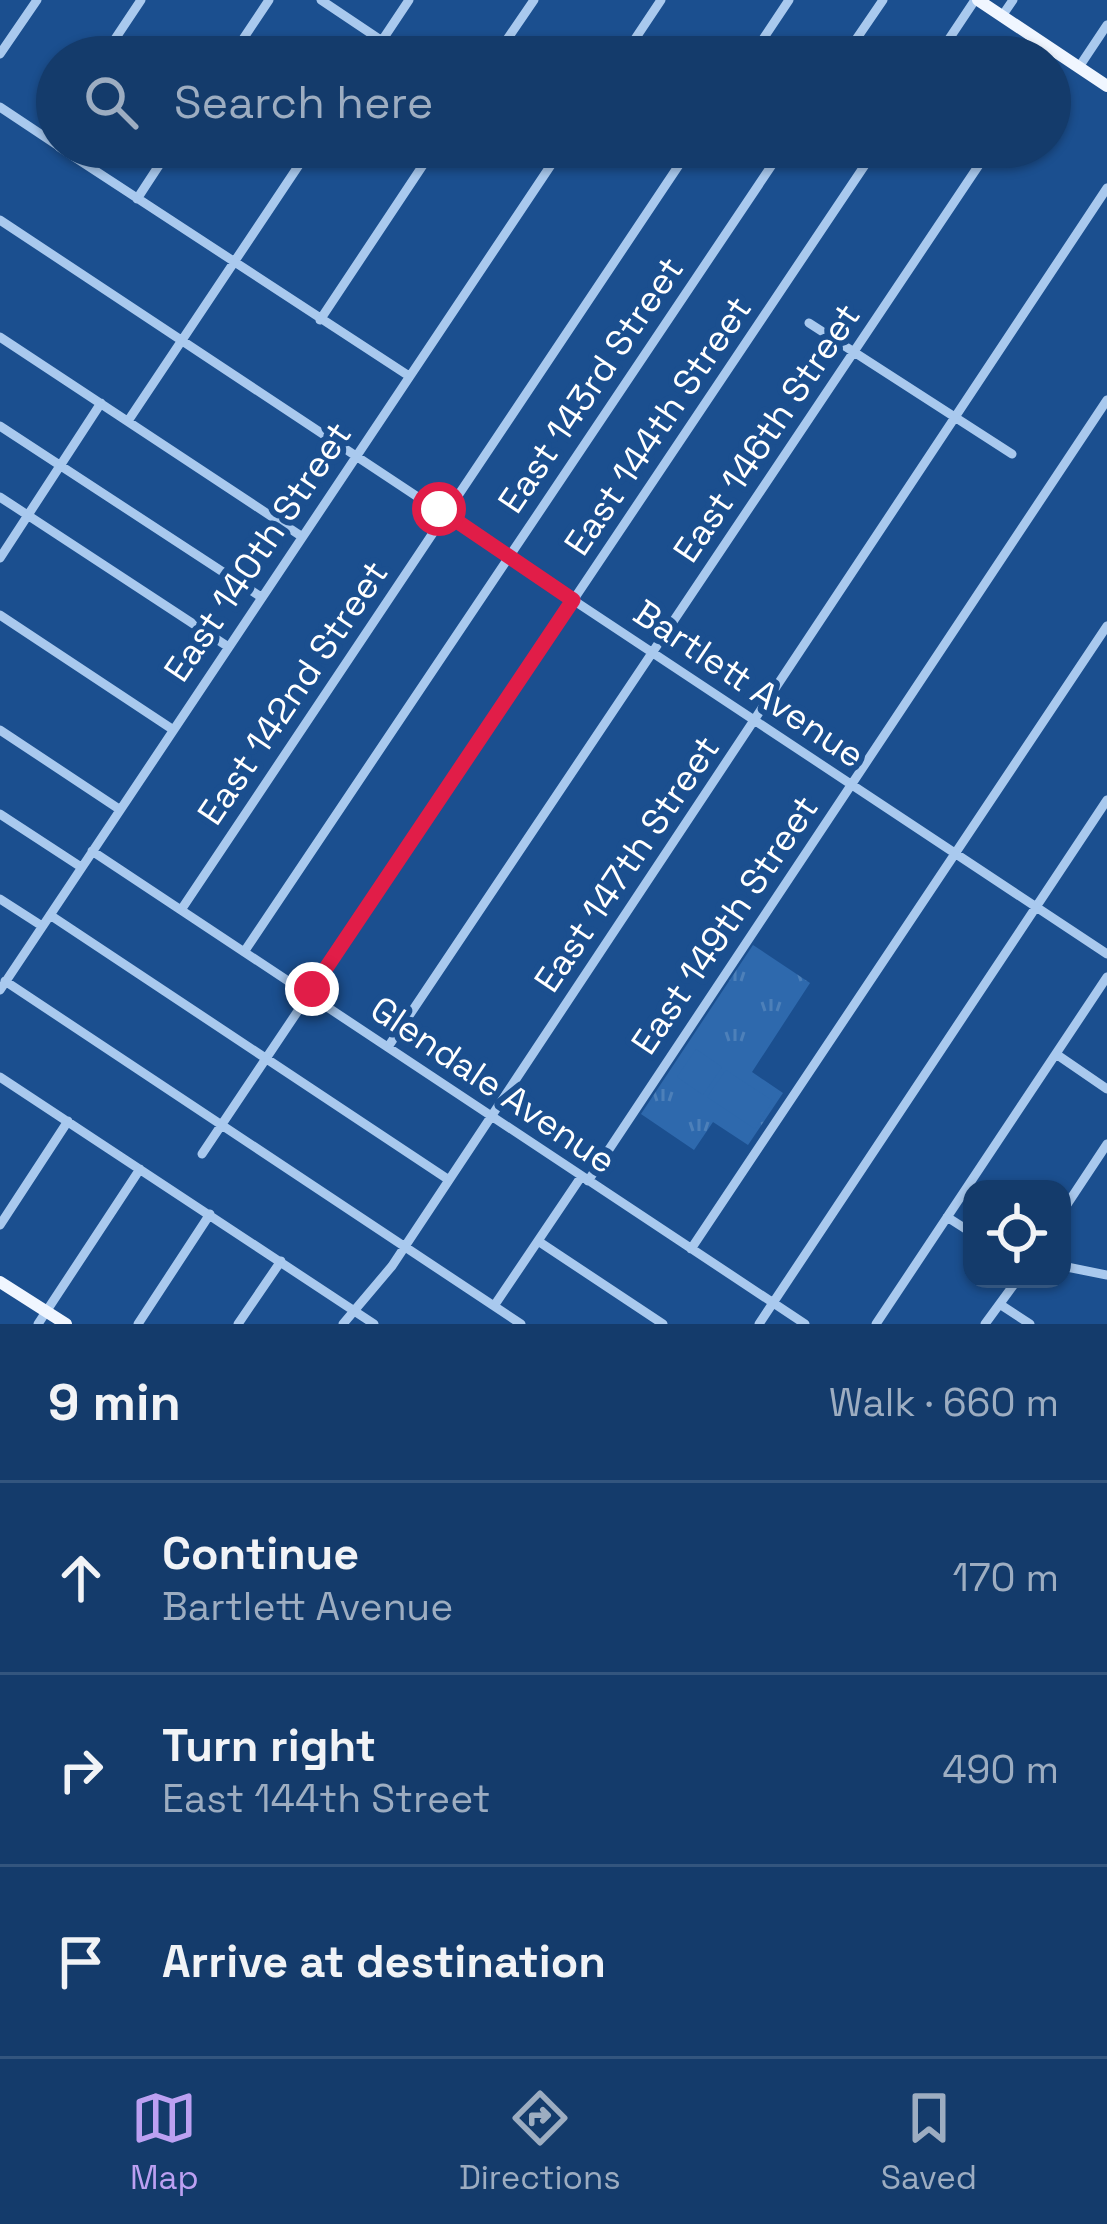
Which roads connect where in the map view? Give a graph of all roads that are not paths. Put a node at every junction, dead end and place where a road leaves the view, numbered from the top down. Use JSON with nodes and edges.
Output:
{"nodes":[{"id":1,"x":37,"y":0,"type":"edge"},
{"id":2,"x":141,"y":0,"type":"edge"},
{"id":3,"x":268,"y":0,"type":"edge"},
{"id":4,"x":322,"y":0,"type":"edge"},
{"id":5,"x":409,"y":0,"type":"edge"},
{"id":6,"x":534,"y":0,"type":"edge"},
{"id":7,"x":661,"y":0,"type":"edge"},
{"id":8,"x":789,"y":0,"type":"edge"},
{"id":9,"x":883,"y":0,"type":"edge"},
{"id":10,"x":977,"y":0,"type":"edge"},
{"id":11,"x":1013,"y":0,"type":"edge"},
{"id":12,"x":1002,"y":16,"type":"junction"},
{"id":13,"x":1107,"y":25,"type":"edge"},
{"id":14,"x":117,"y":36,"type":"edge"},
{"id":15,"x":245,"y":36,"type":"edge"},
{"id":16,"x":376,"y":36,"type":"edge"},
{"id":17,"x":385,"y":36,"type":"edge"},
{"id":18,"x":509,"y":36,"type":"edge"},
{"id":19,"x":637,"y":36,"type":"edge"},
{"id":20,"x":765,"y":36,"type":"edge"},
{"id":21,"x":858,"y":36,"type":"edge"},
{"id":22,"x":952,"y":36,"type":"edge"},
{"id":23,"x":1028,"y":36,"type":"edge"},
{"id":24,"x":0,"y":52,"type":"edge"},
{"id":25,"x":1071,"y":63,"type":"edge"},
{"id":26,"x":1079,"y":67,"type":"junction"},
{"id":27,"x":1107,"y":86,"type":"edge"},
{"id":28,"x":0,"y":107,"type":"edge"},
{"id":29,"x":36,"y":131,"type":"edge"},
{"id":30,"x":90,"y":168,"type":"edge"},
{"id":31,"x":157,"y":168,"type":"edge"},
{"id":32,"x":297,"y":168,"type":"edge"},
{"id":33,"x":421,"y":168,"type":"edge"},
{"id":34,"x":549,"y":168,"type":"edge"},
{"id":35,"x":677,"y":168,"type":"edge"},
{"id":36,"x":770,"y":168,"type":"edge"},
{"id":37,"x":863,"y":168,"type":"edge"},
{"id":38,"x":977,"y":168,"type":"edge"},
{"id":39,"x":1107,"y":188,"type":"edge"},
{"id":40,"x":136,"y":199,"type":"junction"},
{"id":41,"x":0,"y":220,"type":"edge"},
{"id":42,"x":234,"y":263,"type":"junction"},
{"id":43,"x":320,"y":320,"type":"junction"},
{"id":44,"x":809,"y":323,"type":"dead end"},
{"id":45,"x":0,"y":337,"type":"edge"},
{"id":46,"x":183,"y":340,"type":"junction"},
{"id":47,"x":853,"y":353,"type":"junction"},
{"id":48,"x":409,"y":376,"type":"junction"},
{"id":49,"x":1107,"y":400,"type":"edge"},
{"id":50,"x":101,"y":403,"type":"junction"},
{"id":51,"x":953,"y":419,"type":"junction"},
{"id":52,"x":128,"y":422,"type":"junction"},
{"id":53,"x":0,"y":426,"type":"edge"},
{"id":54,"x":356,"y":454,"type":"junction"},
{"id":55,"x":1012,"y":454,"type":"dead end"},
{"id":56,"x":60,"y":466,"type":"junction"},
{"id":57,"x":0,"y":497,"type":"edge"},
{"id":58,"x":446,"y":514,"type":"junction"},
{"id":59,"x":28,"y":516,"type":"junction"},
{"id":60,"x":302,"y":536,"type":"junction"},
{"id":61,"x":508,"y":556,"type":"junction"},
{"id":62,"x":0,"y":558,"type":"edge"},
{"id":63,"x":260,"y":597,"type":"junction"},
{"id":64,"x":573,"y":600,"type":"junction"},
{"id":65,"x":0,"y":615,"type":"edge"},
{"id":66,"x":1107,"y":626,"type":"edge"},
{"id":67,"x":227,"y":646,"type":"junction"},
{"id":68,"x":652,"y":652,"type":"junction"},
{"id":69,"x":755,"y":720,"type":"junction"},
{"id":70,"x":172,"y":729,"type":"junction"},
{"id":71,"x":0,"y":730,"type":"edge"},
{"id":72,"x":851,"y":784,"type":"junction"},
{"id":73,"x":1107,"y":800,"type":"edge"},
{"id":74,"x":119,"y":809,"type":"junction"},
{"id":75,"x":0,"y":814,"type":"edge"},
{"id":76,"x":92,"y":851,"type":"junction"},
{"id":77,"x":956,"y":853,"type":"junction"},
{"id":78,"x":81,"y":867,"type":"junction"},
{"id":79,"x":0,"y":898,"type":"edge"},
{"id":80,"x":1036,"y":907,"type":"junction"},
{"id":81,"x":181,"y":910,"type":"junction"},
{"id":82,"x":50,"y":915,"type":"junction"},
{"id":83,"x":42,"y":926,"type":"junction"},
{"id":84,"x":244,"y":952,"type":"junction"},
{"id":85,"x":1107,"y":954,"type":"edge"},
{"id":86,"x":1107,"y":977,"type":"edge"},
{"id":87,"x":2,"y":985,"type":"edge"},
{"id":88,"x":309,"y":994,"type":"junction"},
{"id":89,"x":388,"y":1047,"type":"junction"},
{"id":90,"x":1056,"y":1054,"type":"junction"},
{"id":91,"x":266,"y":1059,"type":"junction"},
{"id":92,"x":0,"y":1077,"type":"edge"},
{"id":93,"x":1107,"y":1089,"type":"edge"},
{"id":94,"x":492,"y":1116,"type":"junction"},
{"id":95,"x":68,"y":1121,"type":"junction"},
{"id":96,"x":222,"y":1124,"type":"junction"},
{"id":97,"x":1107,"y":1144,"type":"edge"},
{"id":98,"x":202,"y":1154,"type":"dead end"},
{"id":99,"x":1095,"y":1163,"type":"junction"},
{"id":100,"x":140,"y":1169,"type":"junction"},
{"id":101,"x":1107,"y":1171,"type":"edge"},
{"id":102,"x":585,"y":1179,"type":"junction"},
{"id":103,"x":449,"y":1180,"type":"junction"},
{"id":104,"x":1071,"y":1199,"type":"edge"},
{"id":105,"x":210,"y":1214,"type":"junction"},
{"id":106,"x":947,"y":1217,"type":"junction"},
{"id":107,"x":0,"y":1225,"type":"edge"},
{"id":108,"x":963,"y":1228,"type":"edge"},
{"id":109,"x":538,"y":1241,"type":"junction"},
{"id":110,"x":405,"y":1246,"type":"junction"},
{"id":111,"x":691,"y":1249,"type":"junction"},
{"id":112,"x":280,"y":1262,"type":"junction"},
{"id":113,"x":1071,"y":1267,"type":"edge"},
{"id":114,"x":1107,"y":1275,"type":"edge"},
{"id":115,"x":0,"y":1282,"type":"edge"},
{"id":116,"x":1012,"y":1288,"type":"edge"},
{"id":117,"x":773,"y":1303,"type":"junction"},
{"id":118,"x":1001,"y":1305,"type":"junction"},
{"id":119,"x":494,"y":1306,"type":"junction"},
{"id":120,"x":352,"y":1310,"type":"junction"},
{"id":121,"x":42,"y":1318,"type":"edge"},
{"id":122,"x":66,"y":1324,"type":"edge"},
{"id":123,"x":138,"y":1324,"type":"edge"},
{"id":124,"x":238,"y":1324,"type":"edge"},
{"id":125,"x":343,"y":1324,"type":"edge"},
{"id":126,"x":374,"y":1324,"type":"edge"},
{"id":127,"x":521,"y":1324,"type":"edge"},
{"id":128,"x":663,"y":1324,"type":"edge"},
{"id":129,"x":759,"y":1324,"type":"edge"},
{"id":130,"x":805,"y":1324,"type":"edge"},
{"id":131,"x":877,"y":1324,"type":"edge"},
{"id":132,"x":986,"y":1324,"type":"edge"},
{"id":133,"x":1030,"y":1324,"type":"edge"}],
"edges":[{"from":1,"to":24,"type":"street"},
{"from":2,"to":14,"type":"street"},
{"from":3,"to":15,"type":"street"},
{"from":4,"to":16,"type":"street"},
{"from":5,"to":17,"type":"street"},
{"from":6,"to":18,"type":"street"},
{"from":7,"to":19,"type":"street"},
{"from":8,"to":20,"type":"street"},
{"from":9,"to":21,"type":"street"},
{"from":10,"to":12,"type":"main road"},
{"from":10,"to":22,"type":"street"},
{"from":11,"to":12,"type":"street"},
{"from":12,"to":23,"type":"main road"},
{"from":13,"to":26,"type":"street"},
{"from":25,"to":26,"type":"main road"},
{"from":26,"to":27,"type":"main road"},
{"from":28,"to":29,"type":"street"},
{"from":30,"to":40,"type":"street"},
{"from":31,"to":40,"type":"street"},
{"from":32,"to":42,"type":"street"},
{"from":33,"to":43,"type":"street"},
{"from":34,"to":48,"type":"street","name":"East 140th Street"},
{"from":35,"to":58,"type":"street","name":"East 142nd Street"},
{"from":36,"to":61,"type":"street","name":"East 143rd Street"},
{"from":37,"to":64,"type":"street","name":"East 144th Street"},
{"from":38,"to":47,"type":"street","name":"East 146th Street"},
{"from":39,"to":51,"type":"street","name":"East 147th Street"},
{"from":40,"to":42,"type":"street"},
{"from":41,"to":46,"type":"street","name":"Bartlett Avenue"},
{"from":42,"to":43,"type":"street"},
{"from":42,"to":46,"type":"street"},
{"from":43,"to":48,"type":"street"},
{"from":44,"to":47,"type":"street"},
{"from":45,"to":50,"type":"street"},
{"from":46,"to":52,"type":"street"},
{"from":46,"to":54,"type":"street","name":"Bartlett Avenue"},
{"from":47,"to":51,"type":"street"},
{"from":47,"to":68,"type":"street","name":"East 146th Street"},
{"from":48,"to":54,"type":"street","name":"East 140th Street"},
{"from":49,"to":72,"type":"street","name":"East 149th Street"},
{"from":50,"to":52,"type":"street"},
{"from":50,"to":56,"type":"street"},
{"from":51,"to":55,"type":"street"},
{"from":51,"to":69,"type":"street","name":"East 147th Street"},
{"from":52,"to":60,"type":"street"},
{"from":53,"to":56,"type":"street"},
{"from":54,"to":58,"type":"street","name":"Bartlett Avenue"},
{"from":54,"to":60,"type":"street","name":"East 140th Street"},
{"from":56,"to":59,"type":"street"},
{"from":56,"to":63,"type":"street"},
{"from":57,"to":59,"type":"street"},
{"from":58,"to":61,"type":"street","name":"Bartlett Avenue"},
{"from":58,"to":81,"type":"street","name":"East 142nd Street"},
{"from":59,"to":62,"type":"street"},
{"from":59,"to":67,"type":"street"},
{"from":60,"to":63,"type":"street","name":"East 140th Street"},
{"from":61,"to":64,"type":"street","name":"Bartlett Avenue"},
{"from":61,"to":84,"type":"street","name":"East 143rd Street"},
{"from":63,"to":67,"type":"street","name":"East 140th Street"},
{"from":64,"to":68,"type":"street","name":"Bartlett Avenue"},
{"from":64,"to":88,"type":"street","name":"East 144th Street"},
{"from":65,"to":70,"type":"street"},
{"from":66,"to":77,"type":"street"},
{"from":67,"to":70,"type":"street","name":"East 140th Street"},
{"from":68,"to":69,"type":"street","name":"Bartlett Avenue"},
{"from":68,"to":89,"type":"street","name":"East 146th Street"},
{"from":69,"to":72,"type":"street","name":"Bartlett Avenue"},
{"from":69,"to":94,"type":"street","name":"East 147th Street"},
{"from":70,"to":74,"type":"street","name":"East 140th Street"},
{"from":71,"to":74,"type":"street"},
{"from":72,"to":77,"type":"street","name":"Bartlett Avenue"},
{"from":72,"to":102,"type":"street","name":"East 149th Street"},
{"from":73,"to":80,"type":"street"},
{"from":74,"to":76,"type":"street","name":"East 140th Street"},
{"from":75,"to":78,"type":"street"},
{"from":76,"to":78,"type":"street","name":"East 140th Street"},
{"from":76,"to":81,"type":"street","name":"Glendale Avenue"},
{"from":77,"to":80,"type":"street","name":"Bartlett Avenue"},
{"from":77,"to":111,"type":"street"},
{"from":78,"to":82,"type":"street","name":"East 140th Street"},
{"from":79,"to":83,"type":"street"},
{"from":80,"to":85,"type":"street","name":"Bartlett Avenue"},
{"from":80,"to":117,"type":"street"},
{"from":81,"to":84,"type":"street","name":"Glendale Avenue"},
{"from":82,"to":83,"type":"street","name":"East 140th Street"},
{"from":82,"to":91,"type":"street"},
{"from":83,"to":87,"type":"street","name":"East 140th Street"},
{"from":84,"to":88,"type":"street","name":"Glendale Avenue"},
{"from":86,"to":90,"type":"street"},
{"from":87,"to":96,"type":"street"},
{"from":88,"to":89,"type":"street","name":"Glendale Avenue"},
{"from":88,"to":91,"type":"street","name":"East 144th Street"},
{"from":89,"to":94,"type":"street","name":"Glendale Avenue"},
{"from":90,"to":93,"type":"street"},
{"from":90,"to":106,"type":"street"},
{"from":91,"to":96,"type":"street","name":"East 144th Street"},
{"from":91,"to":103,"type":"street"},
{"from":92,"to":95,"type":"street"},
{"from":94,"to":102,"type":"street","name":"Glendale Avenue"},
{"from":94,"to":103,"type":"street","name":"East 147th Street"},
{"from":95,"to":100,"type":"street"},
{"from":95,"to":107,"type":"street"},
{"from":96,"to":98,"type":"street","name":"East 144th Street"},
{"from":96,"to":110,"type":"street"},
{"from":97,"to":99,"type":"street"},
{"from":99,"to":101,"type":"street"},
{"from":99,"to":104,"type":"street"},
{"from":100,"to":105,"type":"street"},
{"from":100,"to":121,"type":"street"},
{"from":102,"to":109,"type":"street","name":"East 149th Street"},
{"from":102,"to":111,"type":"street","name":"Glendale Avenue"},
{"from":103,"to":110,"type":"street","name":"East 147th Street"},
{"from":105,"to":112,"type":"street"},
{"from":105,"to":123,"type":"street"},
{"from":106,"to":108,"type":"street"},
{"from":106,"to":131,"type":"street"},
{"from":109,"to":119,"type":"street","name":"East 149th Street"},
{"from":109,"to":128,"type":"street"},
{"from":110,"to":119,"type":"street"},
{"from":110,"to":120,"type":"street","name":"East 147th Street"},
{"from":111,"to":117,"type":"street","name":"Glendale Avenue"},
{"from":112,"to":120,"type":"street"},
{"from":112,"to":124,"type":"street"},
{"from":113,"to":114,"type":"street"},
{"from":115,"to":121,"type":"main road"},
{"from":116,"to":118,"type":"street"},
{"from":117,"to":129,"type":"street"},
{"from":117,"to":130,"type":"street","name":"Glendale Avenue"},
{"from":118,"to":132,"type":"street"},
{"from":118,"to":133,"type":"street"},
{"from":119,"to":127,"type":"street"},
{"from":120,"to":125,"type":"street","name":"East 147th Street"},
{"from":120,"to":126,"type":"street"},
{"from":121,"to":122,"type":"main road"}]}
